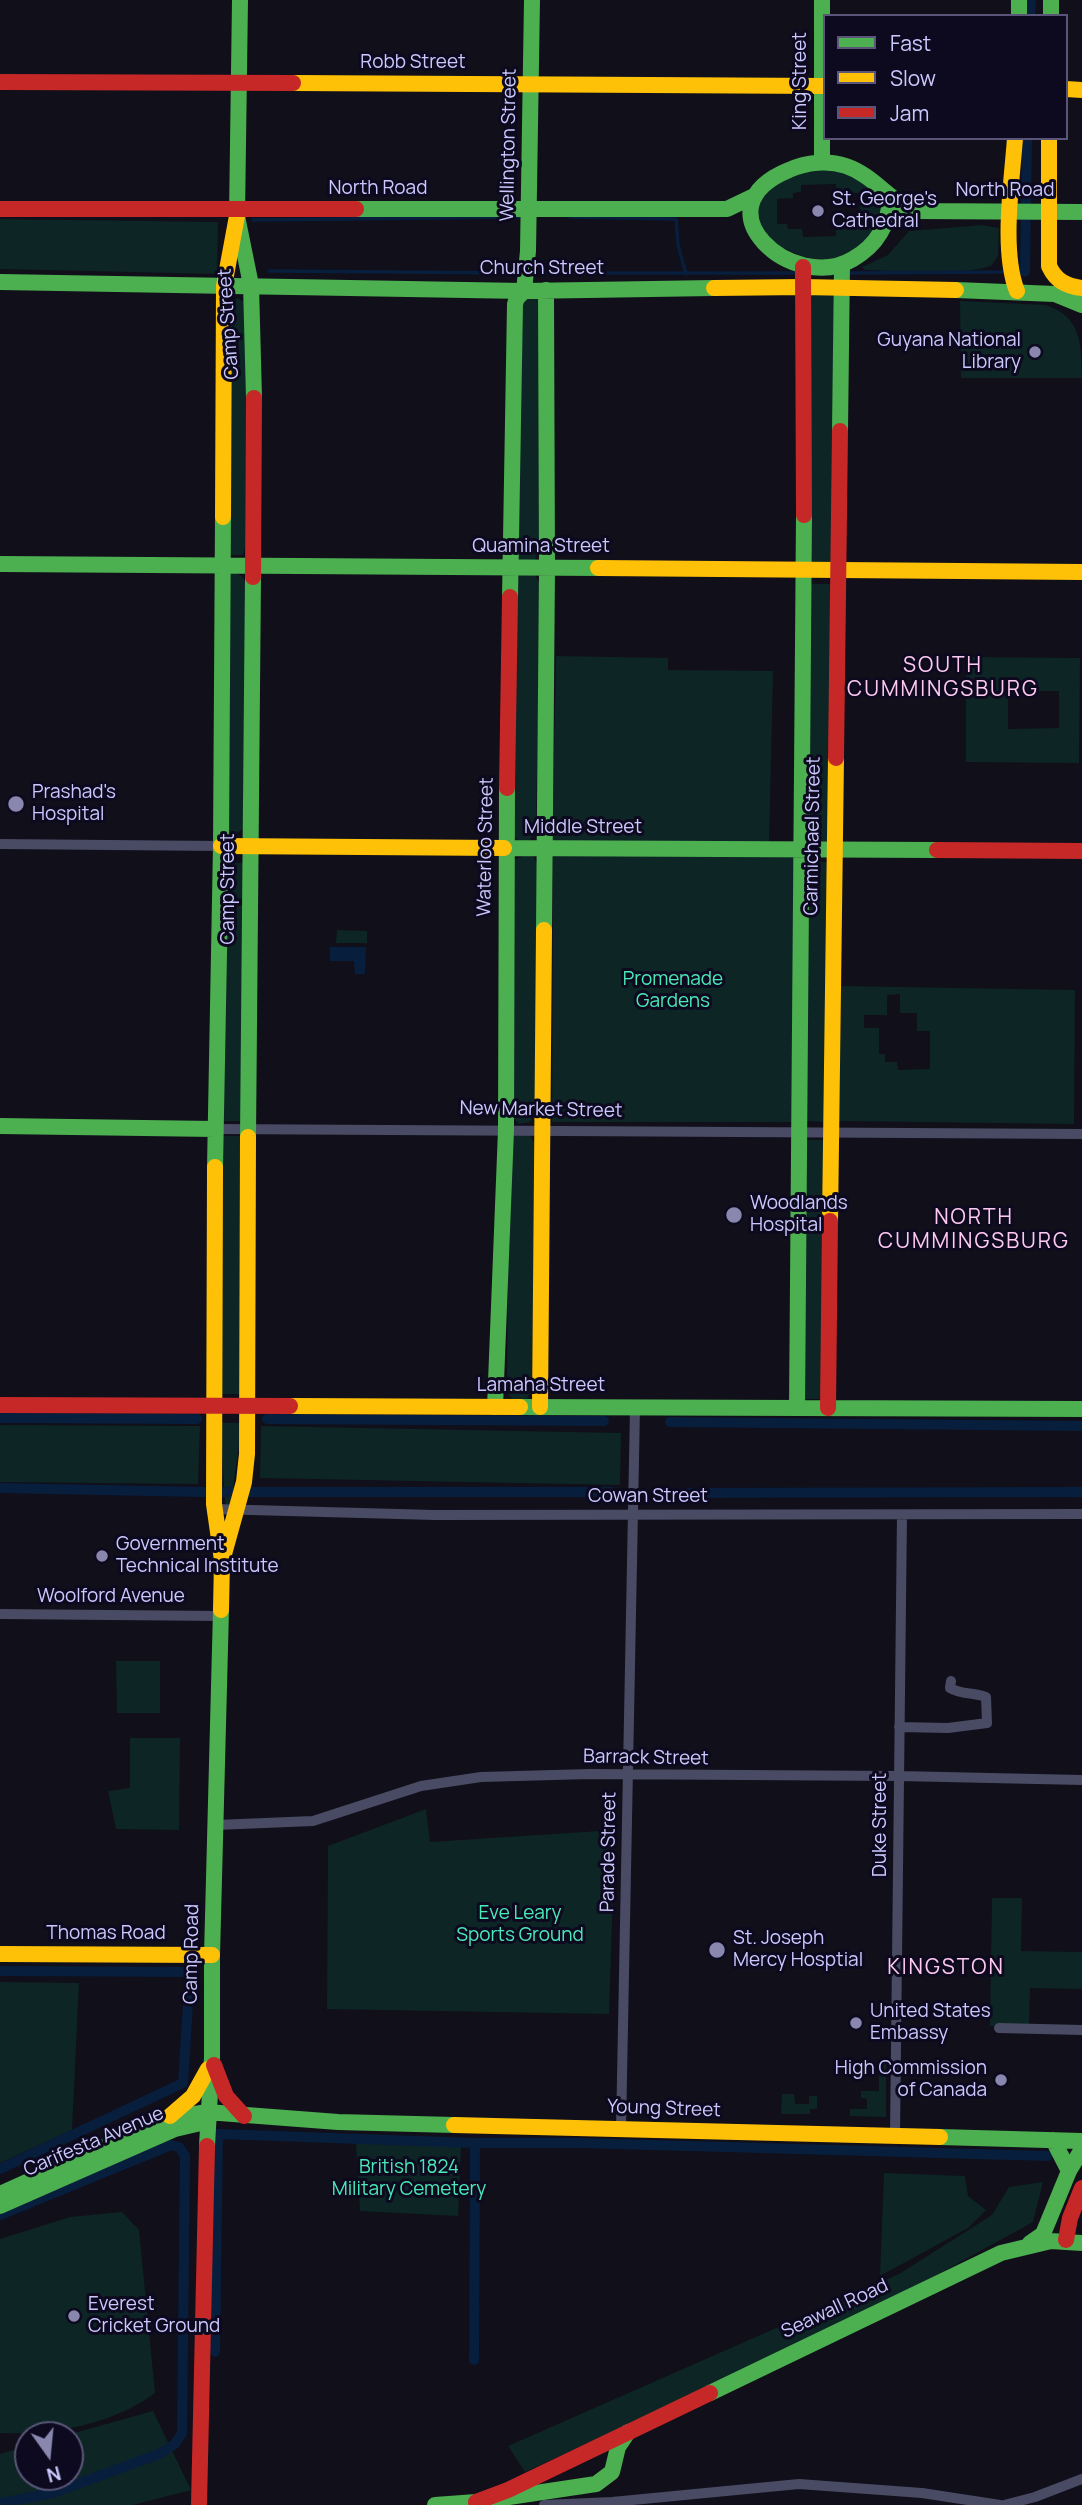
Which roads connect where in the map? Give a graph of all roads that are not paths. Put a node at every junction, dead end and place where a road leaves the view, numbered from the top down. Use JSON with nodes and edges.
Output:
{"nodes":[{"id":1,"x":240,"y":0,"type":"edge"},
{"id":2,"x":532,"y":0,"type":"edge"},
{"id":3,"x":822,"y":0,"type":"edge"},
{"id":4,"x":0,"y":82,"type":"edge"},
{"id":5,"x":240,"y":83,"type":"junction"},
{"id":6,"x":531,"y":85,"type":"junction"},
{"id":7,"x":823,"y":86,"type":"edge"},
{"id":8,"x":1014,"y":140,"type":"edge"},
{"id":9,"x":1049,"y":140,"type":"edge"},
{"id":10,"x":822,"y":162,"type":"junction"},
{"id":11,"x":752,"y":197,"type":"junction"},
{"id":12,"x":890,"y":198,"type":"junction"},
{"id":13,"x":0,"y":209,"type":"edge"},
{"id":14,"x":530,"y":210,"type":"junction"},
{"id":15,"x":1014,"y":211,"type":"junction"},
{"id":16,"x":1045,"y":212,"type":"junction"},
{"id":17,"x":1082,"y":212,"type":"edge"},
{"id":18,"x":237,"y":213,"type":"junction"},
{"id":19,"x":1011,"y":261,"type":"junction"},
{"id":20,"x":1051,"y":272,"type":"junction"},
{"id":21,"x":803,"y":275,"type":"junction"},
{"id":22,"x":841,"y":275,"type":"junction"},
{"id":23,"x":0,"y":282,"type":"edge"},
{"id":24,"x":251,"y":285,"type":"junction"},
{"id":25,"x":224,"y":286,"type":"junction"},
{"id":26,"x":1082,"y":288,"type":"edge"},
{"id":27,"x":974,"y":289,"type":"junction"},
{"id":28,"x":546,"y":290,"type":"junction"},
{"id":29,"x":524,"y":291,"type":"junction"},
{"id":30,"x":1024,"y":292,"type":"junction"},
{"id":31,"x":1082,"y":305,"type":"edge"},
{"id":32,"x":0,"y":564,"type":"edge"},
{"id":33,"x":222,"y":565,"type":"junction"},
{"id":34,"x":253,"y":566,"type":"junction"},
{"id":35,"x":512,"y":568,"type":"junction"},
{"id":36,"x":547,"y":568,"type":"junction"},
{"id":37,"x":803,"y":570,"type":"junction"},
{"id":38,"x":837,"y":570,"type":"junction"},
{"id":39,"x":1082,"y":572,"type":"edge"},
{"id":40,"x":0,"y":844,"type":"edge"},
{"id":41,"x":221,"y":846,"type":"junction"},
{"id":42,"x":250,"y":846,"type":"junction"},
{"id":43,"x":507,"y":848,"type":"junction"},
{"id":44,"x":544,"y":848,"type":"junction"},
{"id":45,"x":834,"y":850,"type":"junction"},
{"id":46,"x":803,"y":851,"type":"junction"},
{"id":47,"x":1082,"y":851,"type":"edge"},
{"id":48,"x":0,"y":1126,"type":"edge"},
{"id":49,"x":215,"y":1129,"type":"junction"},
{"id":50,"x":248,"y":1130,"type":"junction"},
{"id":51,"x":506,"y":1130,"type":"junction"},
{"id":52,"x":542,"y":1131,"type":"junction"},
{"id":53,"x":799,"y":1133,"type":"junction"},
{"id":54,"x":831,"y":1133,"type":"junction"},
{"id":55,"x":1082,"y":1134,"type":"edge"},
{"id":56,"x":0,"y":1405,"type":"edge"},
{"id":57,"x":495,"y":1407,"type":"junction"},
{"id":58,"x":540,"y":1407,"type":"junction"},
{"id":59,"x":635,"y":1408,"type":"junction"},
{"id":60,"x":797,"y":1408,"type":"junction"},
{"id":61,"x":828,"y":1408,"type":"junction"},
{"id":62,"x":1082,"y":1409,"type":"edge"},
{"id":63,"x":248,"y":1414,"type":"junction"},
{"id":64,"x":214,"y":1415,"type":"junction"},
{"id":65,"x":238,"y":1506,"type":"junction"},
{"id":66,"x":214,"y":1507,"type":"junction"},
{"id":67,"x":1082,"y":1514,"type":"edge"},
{"id":68,"x":633,"y":1515,"type":"junction"},
{"id":69,"x":902,"y":1515,"type":"junction"},
{"id":70,"x":222,"y":1560,"type":"junction"},
{"id":71,"x":0,"y":1614,"type":"edge"},
{"id":72,"x":221,"y":1616,"type":"junction"},
{"id":73,"x":950,"y":1681,"type":"dead end"},
{"id":74,"x":899,"y":1727,"type":"junction"},
{"id":75,"x":628,"y":1774,"type":"junction"},
{"id":76,"x":899,"y":1776,"type":"junction"},
{"id":77,"x":1082,"y":1780,"type":"edge"},
{"id":78,"x":216,"y":1825,"type":"junction"},
{"id":79,"x":0,"y":1954,"type":"edge"},
{"id":80,"x":212,"y":1955,"type":"junction"},
{"id":81,"x":999,"y":2028,"type":"dead end"},
{"id":82,"x":1082,"y":2030,"type":"edge"},
{"id":83,"x":212,"y":2057,"type":"junction"},
{"id":84,"x":244,"y":2116,"type":"junction"},
{"id":85,"x":207,"y":2117,"type":"junction"},
{"id":86,"x":171,"y":2124,"type":"junction"},
{"id":87,"x":621,"y":2129,"type":"junction"},
{"id":88,"x":895,"y":2135,"type":"junction"},
{"id":89,"x":1053,"y":2140,"type":"junction"},
{"id":90,"x":1082,"y":2141,"type":"edge"},
{"id":91,"x":1082,"y":2149,"type":"edge"},
{"id":92,"x":205,"y":2161,"type":"junction"},
{"id":93,"x":1069,"y":2171,"type":"junction"},
{"id":94,"x":1082,"y":2188,"type":"edge"},
{"id":95,"x":0,"y":2194,"type":"edge"},
{"id":96,"x":0,"y":2206,"type":"edge"},
{"id":97,"x":1074,"y":2242,"type":"edge"},
{"id":98,"x":1028,"y":2244,"type":"junction"},
{"id":99,"x":628,"y":2432,"type":"junction"},
{"id":100,"x":1082,"y":2479,"type":"edge"},
{"id":101,"x":476,"y":2502,"type":"junction"},
{"id":102,"x":199,"y":2505,"type":"edge"},
{"id":103,"x":435,"y":2505,"type":"edge"},
{"id":104,"x":544,"y":2505,"type":"edge"},
{"id":105,"x":1002,"y":2505,"type":"edge"}],
"edges":[{"from":1,"to":5,"type":"street","name":"Camp Street"},
{"from":2,"to":6,"type":"street","name":"Wellington Street"},
{"from":3,"to":7,"type":"street","name":"King Street"},
{"from":4,"to":5,"type":"street","name":"Robb Street"},
{"from":5,"to":6,"type":"street","name":"Robb Street"},
{"from":5,"to":18,"type":"street","name":"Camp Street"},
{"from":6,"to":7,"type":"street","name":"Robb Street"},
{"from":6,"to":14,"type":"street","name":"Wellington Street"},
{"from":7,"to":10,"type":"street","name":"King Street"},
{"from":8,"to":15,"type":"street"},
{"from":9,"to":16,"type":"street"},
{"from":10,"to":11,"type":"street"},
{"from":10,"to":12,"type":"street"},
{"from":11,"to":14,"type":"street","name":"North Road"},
{"from":11,"to":21,"type":"street"},
{"from":12,"to":15,"type":"street","name":"North Road"},
{"from":12,"to":22,"type":"street"},
{"from":13,"to":18,"type":"street","name":"North Road"},
{"from":14,"to":18,"type":"street","name":"North Road"},
{"from":14,"to":29,"type":"street","name":"Wellington Street"},
{"from":15,"to":16,"type":"street","name":"North Road"},
{"from":15,"to":19,"type":"street"},
{"from":16,"to":17,"type":"street","name":"North Road"},
{"from":16,"to":20,"type":"street"},
{"from":18,"to":24,"type":"street","name":"Camp Street"},
{"from":18,"to":25,"type":"street","name":"Camp Street"},
{"from":19,"to":27,"type":"street"},
{"from":19,"to":30,"type":"street"},
{"from":20,"to":26,"type":"street"},
{"from":20,"to":30,"type":"street"},
{"from":21,"to":22,"type":"street","name":"Church Street"},
{"from":21,"to":22,"type":"street"},
{"from":21,"to":28,"type":"street","name":"Church Street"},
{"from":21,"to":37,"type":"street","name":"Carmichael Street"},
{"from":22,"to":27,"type":"street","name":"Church Street"},
{"from":22,"to":38,"type":"street","name":"Carmichael Street"},
{"from":23,"to":25,"type":"street","name":"Church Street"},
{"from":24,"to":25,"type":"street","name":"Church Street"},
{"from":24,"to":29,"type":"street","name":"Church Street"},
{"from":24,"to":34,"type":"street","name":"Camp Street"},
{"from":25,"to":33,"type":"street","name":"Camp Street"},
{"from":27,"to":30,"type":"street","name":"Church Street"},
{"from":28,"to":29,"type":"street","name":"Church Street"},
{"from":28,"to":36,"type":"street"},
{"from":29,"to":35,"type":"street","name":"Waterloo Street"},
{"from":30,"to":31,"type":"street","name":"Church Street"},
{"from":32,"to":33,"type":"street","name":"Quamina Street"},
{"from":33,"to":34,"type":"street","name":"Quamina Street"},
{"from":33,"to":41,"type":"street","name":"Camp Street"},
{"from":34,"to":35,"type":"street","name":"Quamina Street"},
{"from":34,"to":42,"type":"street","name":"Camp Street"},
{"from":35,"to":36,"type":"street","name":"Quamina Street"},
{"from":35,"to":43,"type":"street","name":"Waterloo Street"},
{"from":36,"to":37,"type":"street","name":"Quamina Street"},
{"from":36,"to":44,"type":"street"},
{"from":37,"to":38,"type":"street","name":"Quamina Street"},
{"from":37,"to":46,"type":"street","name":"Carmichael Street"},
{"from":38,"to":39,"type":"street","name":"Quamina Street"},
{"from":38,"to":45,"type":"street","name":"Carmichael Street"},
{"from":40,"to":41,"type":"street","name":"Middle Street"},
{"from":41,"to":42,"type":"street","name":"Middle Street"},
{"from":41,"to":49,"type":"street","name":"Camp Street"},
{"from":42,"to":43,"type":"street","name":"Middle Street"},
{"from":42,"to":50,"type":"street","name":"Camp Street"},
{"from":43,"to":44,"type":"street","name":"Middle Street"},
{"from":43,"to":51,"type":"street","name":"Waterloo Street"},
{"from":44,"to":46,"type":"street","name":"Middle Street"},
{"from":44,"to":52,"type":"street"},
{"from":45,"to":46,"type":"street","name":"Middle Street"},
{"from":45,"to":47,"type":"street","name":"Middle Street"},
{"from":45,"to":54,"type":"street","name":"Carmichael Street"},
{"from":46,"to":53,"type":"street","name":"Carmichael Street"},
{"from":48,"to":49,"type":"street","name":"New Market Street"},
{"from":49,"to":50,"type":"street","name":"New Market Street"},
{"from":49,"to":64,"type":"street","name":"Camp Street"},
{"from":50,"to":51,"type":"street","name":"New Market Street"},
{"from":50,"to":63,"type":"street","name":"Camp Street"},
{"from":51,"to":52,"type":"street","name":"New Market Street"},
{"from":51,"to":57,"type":"street","name":"Waterloo Street"},
{"from":52,"to":53,"type":"street","name":"New Market Street"},
{"from":52,"to":58,"type":"street"},
{"from":53,"to":54,"type":"street","name":"New Market Street"},
{"from":53,"to":60,"type":"street","name":"Carmichael Street"},
{"from":54,"to":55,"type":"street","name":"New Market Street"},
{"from":54,"to":61,"type":"street","name":"Carmichael Street"},
{"from":56,"to":64,"type":"street","name":"Lamaha Street"},
{"from":57,"to":58,"type":"street","name":"Lamaha Street"},
{"from":57,"to":63,"type":"street","name":"Lamaha Street"},
{"from":58,"to":59,"type":"street","name":"Lamaha Street"},
{"from":59,"to":60,"type":"street","name":"Lamaha Street"},
{"from":59,"to":68,"type":"street","name":"Parade Street"},
{"from":60,"to":61,"type":"street","name":"Lamaha Street"},
{"from":61,"to":62,"type":"street","name":"Lamaha Street"},
{"from":63,"to":64,"type":"street","name":"Lamaha Street"},
{"from":63,"to":65,"type":"street","name":"Camp Street"},
{"from":64,"to":66,"type":"street","name":"Camp Road"},
{"from":65,"to":66,"type":"street","name":"Cowan Street"},
{"from":65,"to":68,"type":"street","name":"Cowan Street"},
{"from":65,"to":70,"type":"street","name":"Camp Street"},
{"from":66,"to":70,"type":"street","name":"Camp Road"},
{"from":67,"to":69,"type":"street","name":"Cowan Street"},
{"from":68,"to":69,"type":"street","name":"Cowan Street"},
{"from":68,"to":75,"type":"street","name":"Parade Street"},
{"from":69,"to":74,"type":"street","name":"Duke Street"},
{"from":70,"to":72,"type":"street","name":"Camp Road"},
{"from":71,"to":72,"type":"street","name":"Woolford Avenue"},
{"from":72,"to":78,"type":"street","name":"Camp Road"},
{"from":73,"to":74,"type":"street"},
{"from":74,"to":76,"type":"street","name":"Duke Street"},
{"from":75,"to":76,"type":"street","name":"Barrack Street"},
{"from":75,"to":78,"type":"street","name":"Barrack Street"},
{"from":75,"to":87,"type":"street","name":"Parade Street"},
{"from":76,"to":77,"type":"street","name":"Barrack Street"},
{"from":76,"to":88,"type":"street","name":"Duke Street"},
{"from":78,"to":80,"type":"street","name":"Camp Road"},
{"from":79,"to":80,"type":"street","name":"Thomas Road"},
{"from":80,"to":83,"type":"street","name":"Camp Road"},
{"from":81,"to":82,"type":"street"},
{"from":83,"to":84,"type":"street"},
{"from":83,"to":85,"type":"street","name":"Camp Road"},
{"from":83,"to":86,"type":"street"},
{"from":84,"to":85,"type":"street","name":"Young Street"},
{"from":84,"to":87,"type":"street","name":"Young Street"},
{"from":85,"to":86,"type":"street","name":"Carifesta Avenue"},
{"from":85,"to":92,"type":"street","name":"Camp Road"},
{"from":86,"to":92,"type":"street"},
{"from":86,"to":95,"type":"street","name":"Carifesta Avenue"},
{"from":86,"to":96,"type":"street","name":"Carifesta Avenue"},
{"from":87,"to":88,"type":"street","name":"Young Street"},
{"from":88,"to":89,"type":"street","name":"Young Street"},
{"from":89,"to":90,"type":"street","name":"Young Street"},
{"from":89,"to":93,"type":"street"},
{"from":91,"to":93,"type":"street"},
{"from":92,"to":102,"type":"street","name":"Camp Road"},
{"from":93,"to":98,"type":"street"},
{"from":94,"to":97,"type":"street"},
{"from":97,"to":98,"type":"street","name":"Seawall Road"},
{"from":98,"to":99,"type":"street","name":"Seawall Road"},
{"from":99,"to":101,"type":"street","name":"Seawall Road"},
{"from":99,"to":101,"type":"street","name":"Seawall Road"},
{"from":100,"to":105,"type":"street"},
{"from":101,"to":103,"type":"street","name":"Seawall Road"},
{"from":104,"to":105,"type":"street"}]}
